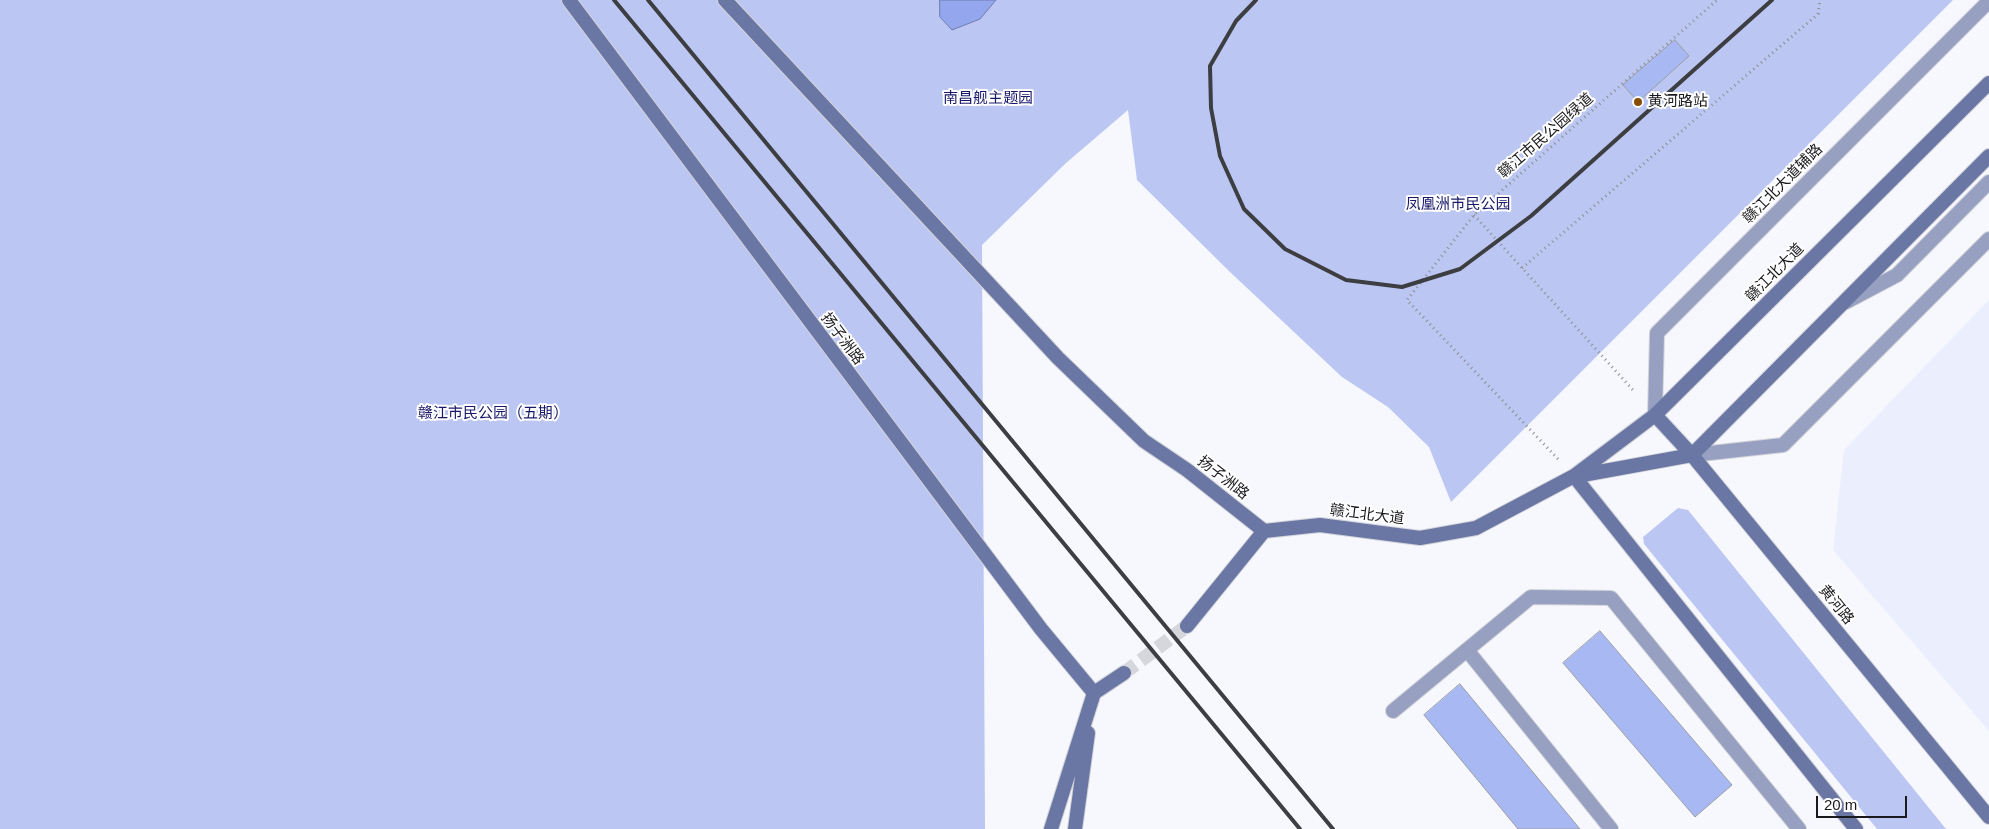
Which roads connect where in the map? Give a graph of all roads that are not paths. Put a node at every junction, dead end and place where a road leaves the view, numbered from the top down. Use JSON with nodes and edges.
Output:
{"nodes":[{"id":1,"x":569,"y":0,"type":"edge"},
{"id":2,"x":724,"y":0,"type":"edge"},
{"id":3,"x":1989,"y":1,"type":"edge"},
{"id":4,"x":1989,"y":83,"type":"edge"},
{"id":5,"x":1989,"y":156,"type":"edge"},
{"id":6,"x":1989,"y":182,"type":"edge"},
{"id":7,"x":1989,"y":238,"type":"edge"},
{"id":8,"x":1843,"y":303,"type":"junction"},
{"id":9,"x":1655,"y":415,"type":"junction"},
{"id":10,"x":1692,"y":455,"type":"junction"},
{"id":11,"x":1574,"y":476,"type":"junction"},
{"id":12,"x":1264,"y":531,"type":"junction"},
{"id":13,"x":1187,"y":626,"type":"tunnel mouth"},
{"id":14,"x":1467,"y":650,"type":"junction"},
{"id":15,"x":1124,"y":673,"type":"tunnel mouth"},
{"id":16,"x":1094,"y":693,"type":"junction"},
{"id":17,"x":1392,"y":711,"type":"dead end"},
{"id":18,"x":1989,"y":817,"type":"edge"},
{"id":19,"x":1052,"y":829,"type":"edge"},
{"id":20,"x":1075,"y":829,"type":"edge"},
{"id":21,"x":1612,"y":829,"type":"edge"},
{"id":22,"x":1799,"y":829,"type":"edge"},
{"id":23,"x":1856,"y":829,"type":"edge"}],
"edges":[{"from":1,"to":16,"type":"main road","name":"扬子洲路"},
{"from":2,"to":12,"type":"main road","name":"扬子洲路"},
{"from":3,"to":9,"type":"street","name":"赣江北大道辅路"},
{"from":4,"to":9,"type":"main road","name":"赣江北大道"},
{"from":5,"to":8,"type":"main road"},
{"from":6,"to":8,"type":"street"},
{"from":7,"to":10,"type":"street"},
{"from":8,"to":10,"type":"main road"},
{"from":9,"to":10,"type":"main road","name":"黄河路"},
{"from":9,"to":11,"type":"main road","name":"赣江北大道"},
{"from":10,"to":11,"type":"main road","name":"赣江北大道"},
{"from":10,"to":18,"type":"main road","name":"黄河路"},
{"from":11,"to":12,"type":"main road","name":"赣江北大道"},
{"from":11,"to":23,"type":"main road"},
{"from":12,"to":13,"type":"main road"},
{"from":14,"to":17,"type":"street"},
{"from":14,"to":21,"type":"street"},
{"from":14,"to":22,"type":"street"},
{"from":15,"to":16,"type":"main road"},
{"from":16,"to":19,"type":"main road"},
{"from":16,"to":20,"type":"main road"}]}
